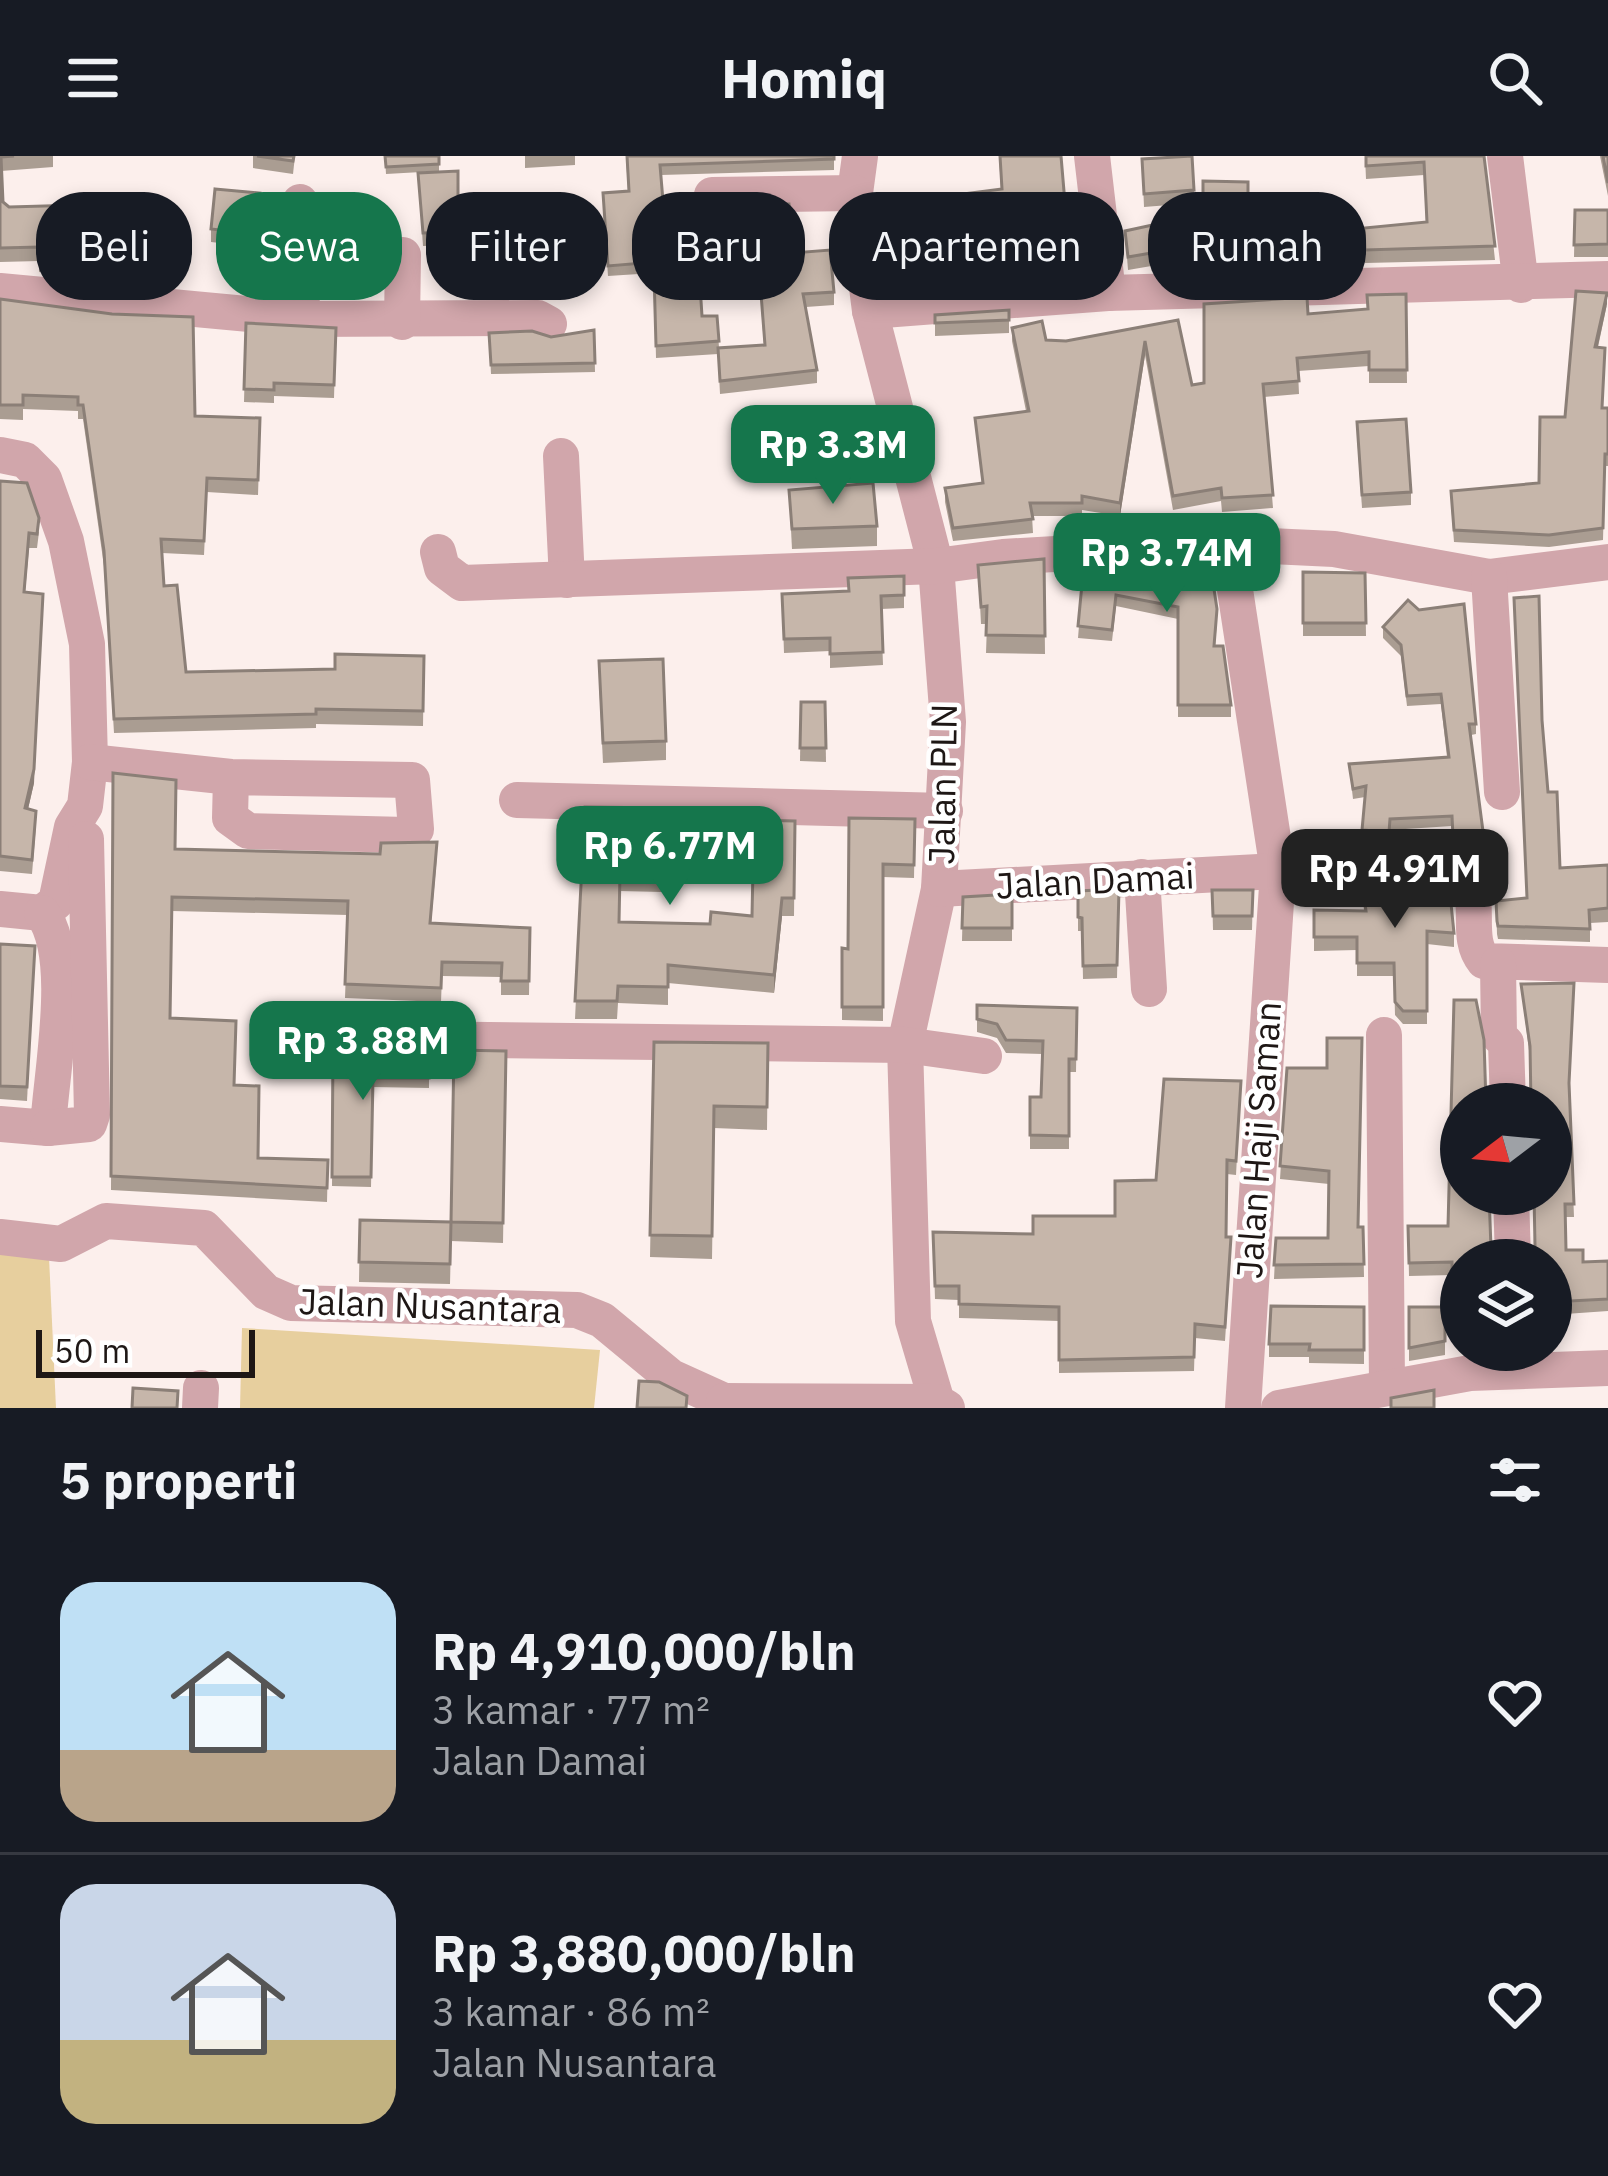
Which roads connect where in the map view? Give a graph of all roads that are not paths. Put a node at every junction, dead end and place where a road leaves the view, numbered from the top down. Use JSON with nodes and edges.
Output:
{"nodes":[{"id":1,"x":860,"y":156,"type":"edge"},
{"id":2,"x":1092,"y":156,"type":"edge"},
{"id":3,"x":1505,"y":156,"type":"edge"},
{"id":4,"x":855,"y":192,"type":"edge"},
{"id":5,"x":1096,"y":192,"type":"edge"},
{"id":6,"x":403,"y":255,"type":"dead end"},
{"id":7,"x":1608,"y":279,"type":"edge"},
{"id":8,"x":1521,"y":285,"type":"junction"},
{"id":9,"x":0,"y":291,"type":"edge"},
{"id":10,"x":1124,"y":293,"type":"edge"},
{"id":11,"x":302,"y":300,"type":"edge"},
{"id":12,"x":869,"y":300,"type":"edge"},
{"id":13,"x":1010,"y":300,"type":"edge"},
{"id":14,"x":870,"y":310,"type":"junction"},
{"id":15,"x":302,"y":319,"type":"junction"},
{"id":16,"x":401,"y":322,"type":"junction"},
{"id":17,"x":549,"y":324,"type":"dead end"},
{"id":18,"x":0,"y":454,"type":"edge"},
{"id":19,"x":561,"y":456,"type":"dead end"},
{"id":20,"x":1228,"y":544,"type":"junction"},
{"id":21,"x":438,"y":552,"type":"dead end"},
{"id":22,"x":1608,"y":562,"type":"edge"},
{"id":23,"x":936,"y":566,"type":"junction"},
{"id":24,"x":1489,"y":577,"type":"junction"},
{"id":25,"x":567,"y":580,"type":"junction"},
{"id":26,"x":90,"y":762,"type":"junction"},
{"id":27,"x":231,"y":777,"type":"junction"},
{"id":28,"x":1502,"y":793,"type":"dead end"},
{"id":29,"x":517,"y":800,"type":"dead end"},
{"id":30,"x":85,"y":806,"type":"junction"},
{"id":31,"x":945,"y":811,"type":"junction"},
{"id":32,"x":1278,"y":872,"type":"junction"},
{"id":33,"x":1142,"y":877,"type":"junction"},
{"id":34,"x":939,"y":889,"type":"junction"},
{"id":35,"x":0,"y":909,"type":"edge"},
{"id":36,"x":61,"y":928,"type":"junction"},
{"id":37,"x":1498,"y":964,"type":"junction"},
{"id":38,"x":1608,"y":965,"type":"edge"},
{"id":39,"x":1148,"y":989,"type":"dead end"},
{"id":40,"x":1384,"y":1035,"type":"dead end"},
{"id":41,"x":320,"y":1038,"type":"dead end"},
{"id":42,"x":905,"y":1045,"type":"junction"},
{"id":43,"x":984,"y":1056,"type":"dead end"},
{"id":44,"x":1507,"y":1083,"type":"edge"},
{"id":45,"x":0,"y":1124,"type":"edge"},
{"id":46,"x":48,"y":1128,"type":"junction"},
{"id":47,"x":0,"y":1238,"type":"edge"},
{"id":48,"x":1572,"y":1365,"type":"edge"},
{"id":49,"x":1608,"y":1368,"type":"edge"},
{"id":50,"x":1498,"y":1371,"type":"edge"},
{"id":51,"x":1387,"y":1385,"type":"junction"},
{"id":52,"x":1467,"y":1390,"type":"edge"},
{"id":53,"x":723,"y":1404,"type":"edge"},
{"id":54,"x":942,"y":1405,"type":"edge"},
{"id":55,"x":1243,"y":1408,"type":"edge"},
{"id":56,"x":1279,"y":1408,"type":"edge"}],
"edges":[{"from":1,"to":4,"type":"street","name":"Jalan PLN"},
{"from":2,"to":5,"type":"street"},
{"from":3,"to":8,"type":"street"},
{"from":6,"to":16,"type":"street"},
{"from":7,"to":8,"type":"street"},
{"from":8,"to":10,"type":"street"},
{"from":9,"to":15,"type":"street"},
{"from":11,"to":15,"type":"street"},
{"from":12,"to":14,"type":"street","name":"Jalan PLN"},
{"from":13,"to":14,"type":"street"},
{"from":14,"to":23,"type":"street","name":"Jalan PLN"},
{"from":15,"to":16,"type":"street"},
{"from":16,"to":17,"type":"street"},
{"from":18,"to":26,"type":"street"},
{"from":19,"to":25,"type":"street"},
{"from":20,"to":23,"type":"street"},
{"from":20,"to":24,"type":"street"},
{"from":20,"to":32,"type":"street","name":"Jalan Haji Saman"},
{"from":21,"to":25,"type":"street"},
{"from":22,"to":24,"type":"street"},
{"from":23,"to":25,"type":"street"},
{"from":23,"to":31,"type":"street","name":"Jalan PLN"},
{"from":24,"to":28,"type":"street"},
{"from":26,"to":27,"type":"street"},
{"from":26,"to":30,"type":"street"},
{"from":27,"to":27,"type":"street"},
{"from":29,"to":31,"type":"street"},
{"from":30,"to":36,"type":"street"},
{"from":30,"to":36,"type":"street"},
{"from":31,"to":34,"type":"street","name":"Jalan PLN"},
{"from":32,"to":33,"type":"street","name":"Jalan Damai"},
{"from":32,"to":37,"type":"street","name":"Jalan Damai"},
{"from":32,"to":55,"type":"street","name":"Jalan Haji Saman"},
{"from":33,"to":34,"type":"street","name":"Jalan Damai"},
{"from":33,"to":39,"type":"street"},
{"from":34,"to":42,"type":"street","name":"Jalan PLN"},
{"from":35,"to":36,"type":"street"},
{"from":36,"to":46,"type":"street"},
{"from":36,"to":46,"type":"street"},
{"from":37,"to":38,"type":"street"},
{"from":37,"to":44,"type":"street"},
{"from":40,"to":51,"type":"street"},
{"from":41,"to":42,"type":"street"},
{"from":42,"to":43,"type":"street"},
{"from":42,"to":54,"type":"street","name":"Jalan PLN"},
{"from":45,"to":46,"type":"street"},
{"from":47,"to":53,"type":"street","name":"Jalan Nusantara"},
{"from":48,"to":49,"type":"street"},
{"from":50,"to":52,"type":"street"},
{"from":51,"to":52,"type":"street"},
{"from":51,"to":56,"type":"street"},
{"from":53,"to":54,"type":"street"}]}
